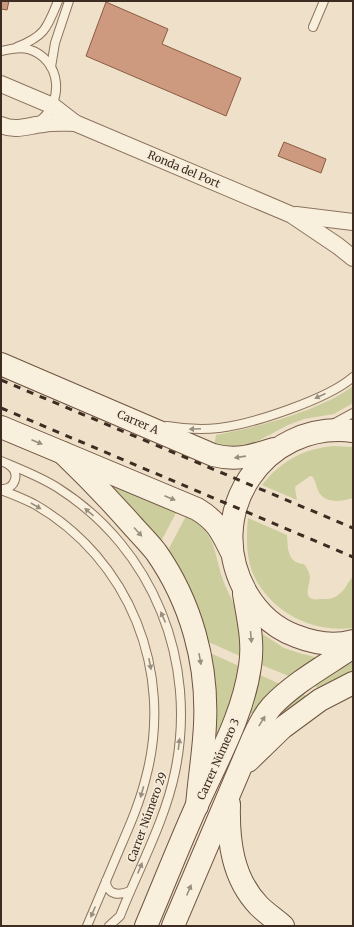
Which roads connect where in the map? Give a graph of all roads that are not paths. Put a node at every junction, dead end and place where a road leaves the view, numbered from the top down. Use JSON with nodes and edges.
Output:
{"nodes":[{"id":1,"x":58,"y":1,"type":"edge"},
{"id":2,"x":69,"y":1,"type":"edge"},
{"id":3,"x":324,"y":1,"type":"edge"},
{"id":4,"x":313,"y":27,"type":"dead end"},
{"id":5,"x":14,"y":48,"type":"junction"},
{"id":6,"x":1,"y":51,"type":"edge"},
{"id":7,"x":51,"y":67,"type":"junction"},
{"id":8,"x":1,"y":84,"type":"edge"},
{"id":9,"x":53,"y":106,"type":"junction"},
{"id":10,"x":75,"y":123,"type":"junction"},
{"id":11,"x":34,"y":125,"type":"junction"},
{"id":12,"x":5,"y":128,"type":"edge"},
{"id":13,"x":292,"y":215,"type":"junction"},
{"id":14,"x":353,"y":222,"type":"edge"},
{"id":15,"x":353,"y":258,"type":"edge"},
{"id":16,"x":1,"y":364,"type":"edge"},
{"id":17,"x":353,"y":376,"type":"edge"},
{"id":18,"x":353,"y":413,"type":"edge"},
{"id":19,"x":136,"y":421,"type":"junction"},
{"id":20,"x":1,"y":427,"type":"edge"},
{"id":21,"x":353,"y":431,"type":"edge"},
{"id":22,"x":316,"y":432,"type":"junction"},
{"id":23,"x":278,"y":448,"type":"junction"},
{"id":24,"x":63,"y":453,"type":"junction"},
{"id":25,"x":3,"y":463,"type":"edge"},
{"id":26,"x":1,"y":490,"type":"edge"},
{"id":27,"x":233,"y":556,"type":"junction"},
{"id":28,"x":242,"y":585,"type":"junction"},
{"id":29,"x":353,"y":641,"type":"edge"},
{"id":30,"x":353,"y":647,"type":"edge"},
{"id":31,"x":353,"y":683,"type":"edge"},
{"id":32,"x":240,"y":769,"type":"junction"},
{"id":33,"x":229,"y":796,"type":"junction"},
{"id":34,"x":197,"y":806,"type":"junction"},
{"id":35,"x":106,"y":881,"type":"junction"},
{"id":36,"x":130,"y":891,"type":"junction"},
{"id":37,"x":87,"y":926,"type":"edge"},
{"id":38,"x":109,"y":926,"type":"edge"},
{"id":39,"x":146,"y":926,"type":"edge"},
{"id":40,"x":173,"y":926,"type":"edge"},
{"id":41,"x":283,"y":926,"type":"edge"}],
"edges":[{"from":1,"to":5,"type":"lane"},
{"from":2,"to":7,"type":"lane"},
{"from":3,"to":4,"type":"lane"},
{"from":5,"to":6,"type":"lane"},
{"from":5,"to":7,"type":"lane"},
{"from":7,"to":9,"type":"lane"},
{"from":8,"to":9,"type":"street","name":"Ronda del Port"},
{"from":9,"to":10,"type":"street","name":"Ronda del Port"},
{"from":9,"to":11,"type":"lane"},
{"from":10,"to":11,"type":"street","name":"Ronda del Port"},
{"from":10,"to":13,"type":"street","name":"Ronda del Port"},
{"from":11,"to":12,"type":"street","name":"Ronda del Port"},
{"from":13,"to":14,"type":"street"},
{"from":13,"to":15,"type":"street"},
{"from":16,"to":19,"type":"main road","name":"Carrer A"},
{"from":17,"to":19,"type":"lane","one_way":true},
{"from":18,"to":22,"type":"lane"},
{"from":23,"to":19,"type":"main road","name":"Carrer A","one_way":true},
{"from":20,"to":24,"type":"main road","one_way":true},
{"from":21,"to":22,"type":"main road"},
{"from":22,"to":23,"type":"main road"},
{"from":23,"to":27,"type":"main road"},
{"from":24,"to":27,"type":"main road","one_way":true},
{"from":24,"to":34,"type":"main road","one_way":true},
{"from":25,"to":26,"type":"lane"},
{"from":36,"to":25,"type":"lane","name":"Carrer Número 29","one_way":true},
{"from":26,"to":35,"type":"lane","name":"Carrer Número 29","one_way":true},
{"from":27,"to":28,"type":"main road"},
{"from":28,"to":29,"type":"main road"},
{"from":28,"to":34,"type":"main road","name":"Carrer Número 3","one_way":true},
{"from":32,"to":30,"type":"main road","one_way":true},
{"from":31,"to":32,"type":"main road"},
{"from":32,"to":33,"type":"main road"},
{"from":40,"to":33,"type":"main road","one_way":true},
{"from":33,"to":41,"type":"main road"},
{"from":34,"to":39,"type":"main road","name":"Carrer Número 3"},
{"from":35,"to":36,"type":"lane"},
{"from":35,"to":37,"type":"lane","name":"Carrer Número 29","one_way":true},
{"from":36,"to":38,"type":"lane","name":"Carrer Número 29"}]}
